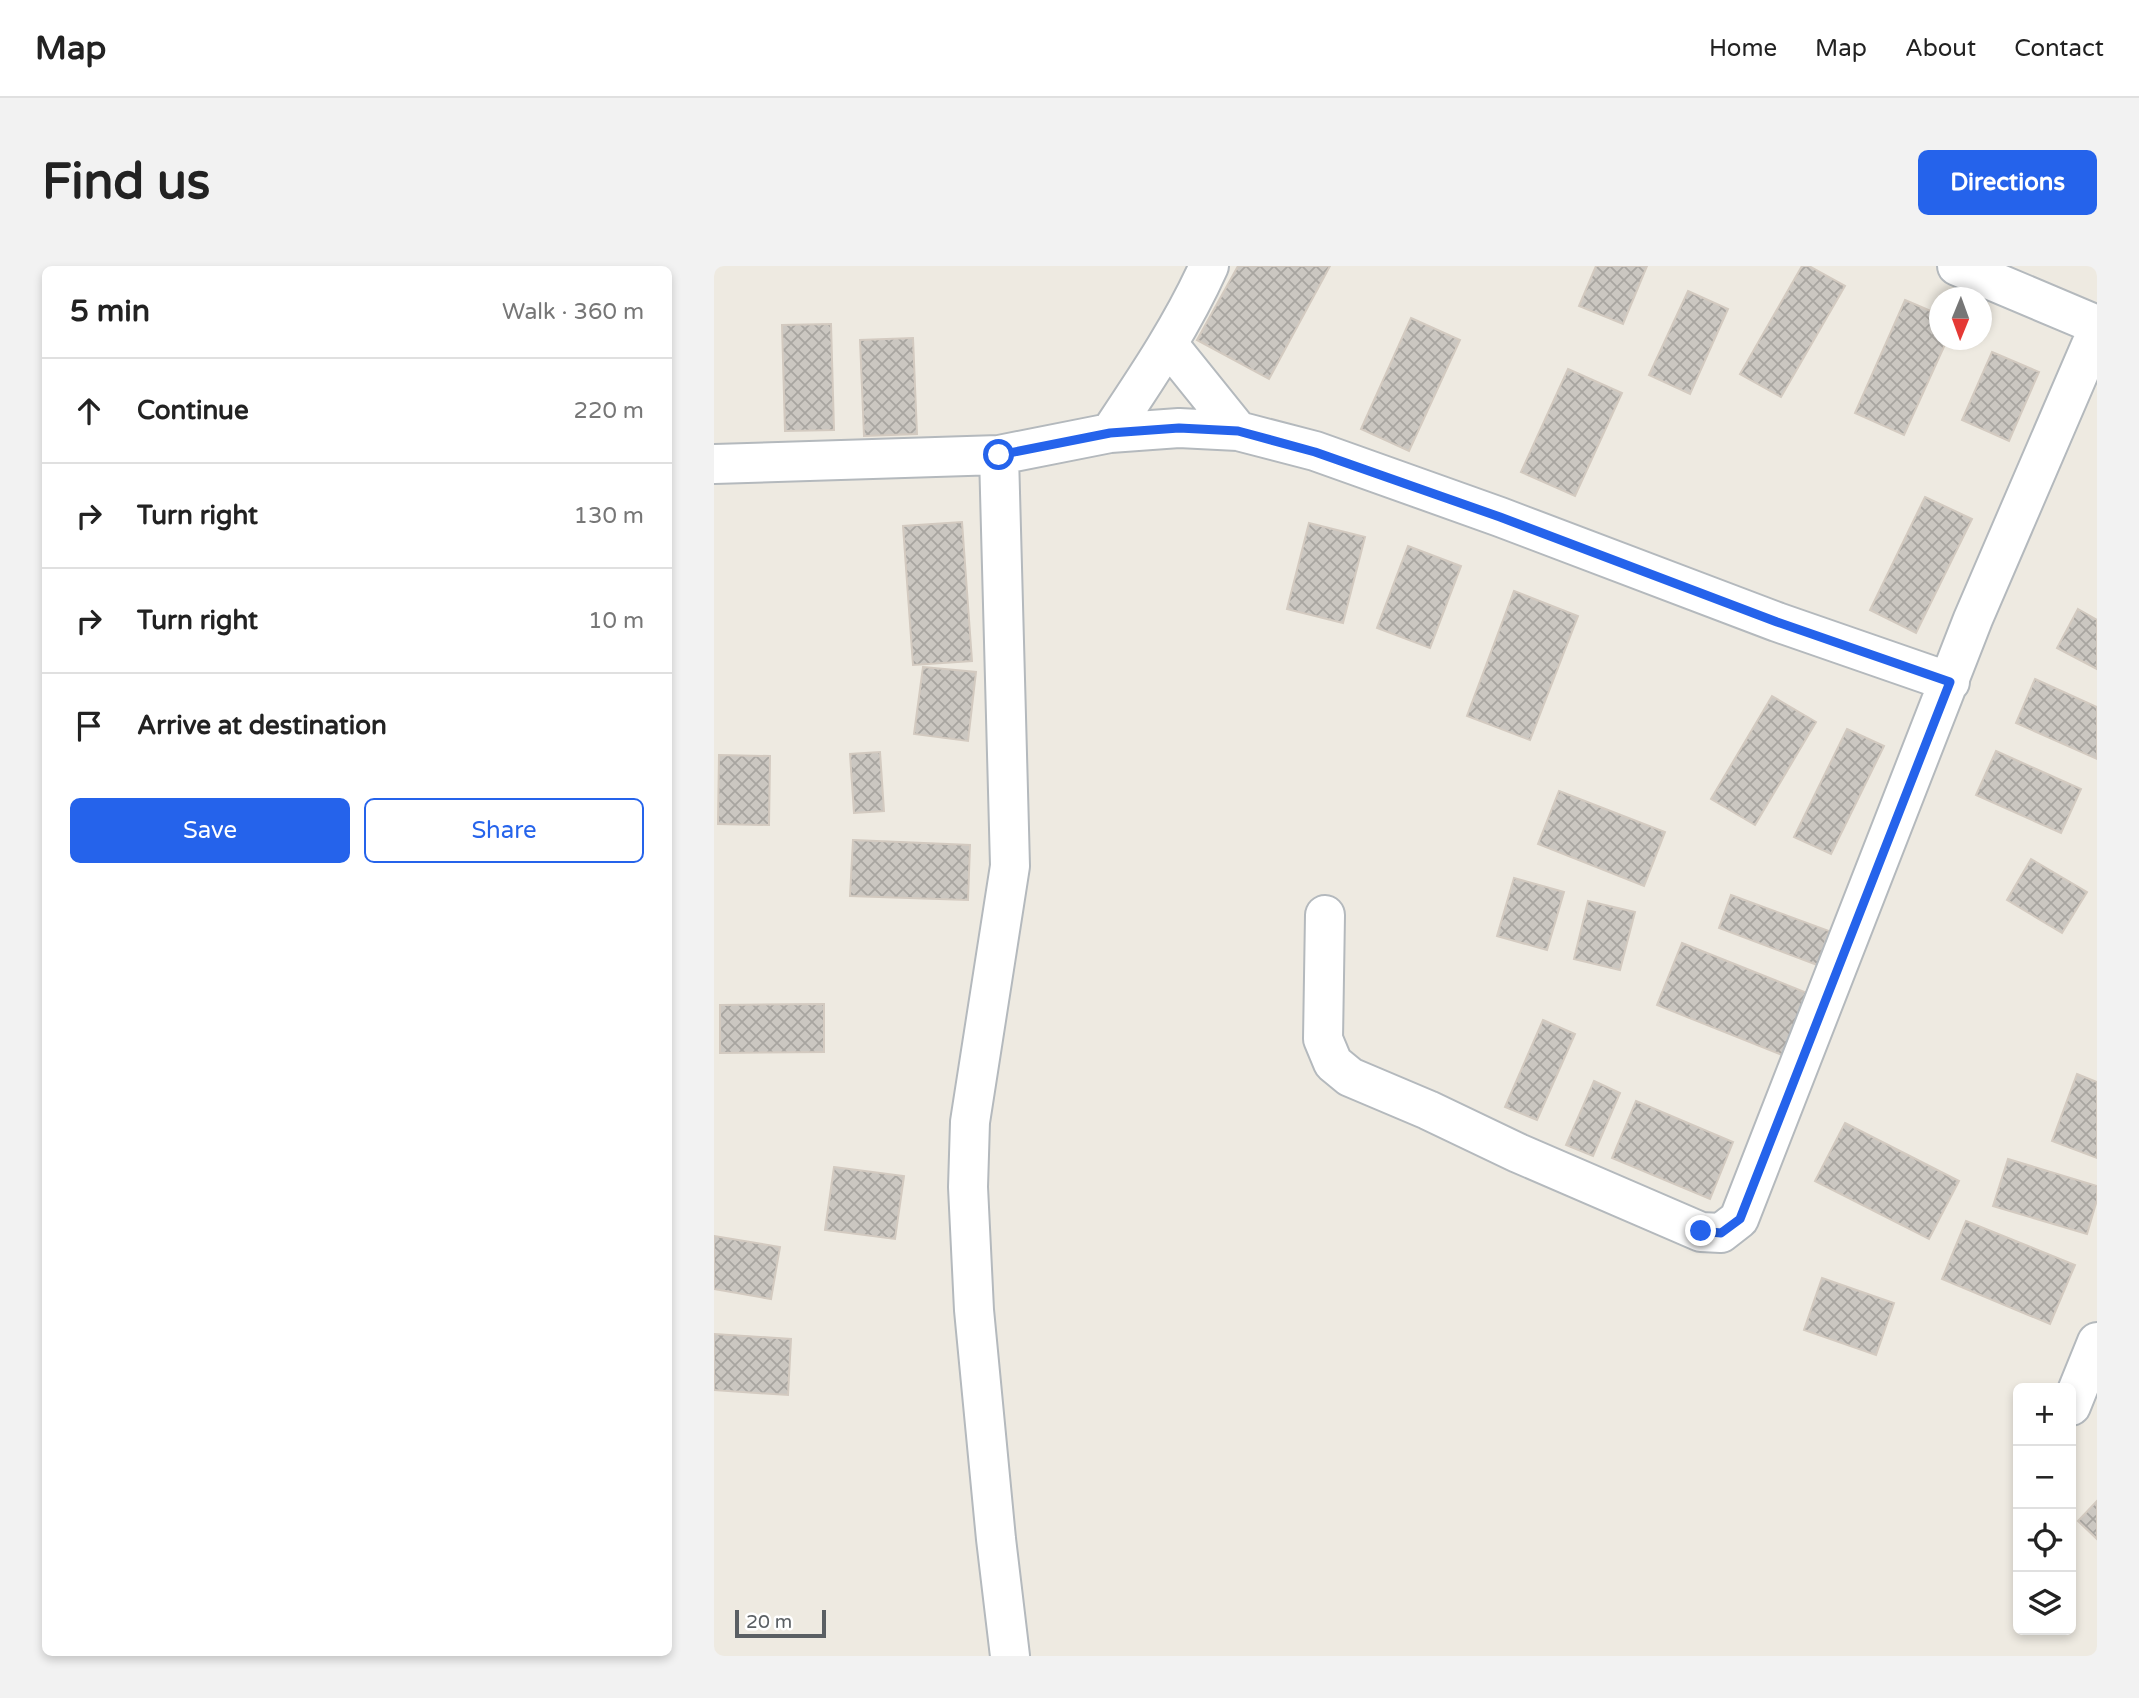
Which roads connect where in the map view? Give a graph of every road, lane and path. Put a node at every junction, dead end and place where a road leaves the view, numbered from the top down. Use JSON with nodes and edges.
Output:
{"nodes":[{"id":1,"x":1209,"y":266,"type":"edge"},
{"id":2,"x":1957,"y":266,"type":"edge"},
{"id":3,"x":2097,"y":325,"type":"edge"},
{"id":4,"x":2097,"y":331,"type":"edge"},
{"id":5,"x":1168,"y":344,"type":"junction"},
{"id":6,"x":1238,"y":431,"type":"junction"},
{"id":7,"x":1110,"y":433,"type":"junction"},
{"id":8,"x":999,"y":455,"type":"junction"},
{"id":9,"x":714,"y":464,"type":"edge"},
{"id":10,"x":1950,"y":682,"type":"junction"},
{"id":11,"x":1325,"y":915,"type":"dead end"},
{"id":12,"x":2097,"y":1342,"type":"edge"},
{"id":13,"x":2076,"y":1394,"type":"edge"},
{"id":14,"x":1010,"y":1656,"type":"edge"}],
"edges":[{"from":1,"to":5,"type":"street"},
{"from":2,"to":3,"type":"street"},
{"from":4,"to":10,"type":"street"},
{"from":5,"to":6,"type":"street"},
{"from":5,"to":7,"type":"street"},
{"from":6,"to":7,"type":"street"},
{"from":6,"to":10,"type":"street"},
{"from":7,"to":8,"type":"street"},
{"from":8,"to":9,"type":"street"},
{"from":8,"to":14,"type":"street"},
{"from":10,"to":11,"type":"street"},
{"from":12,"to":13,"type":"street"}]}
